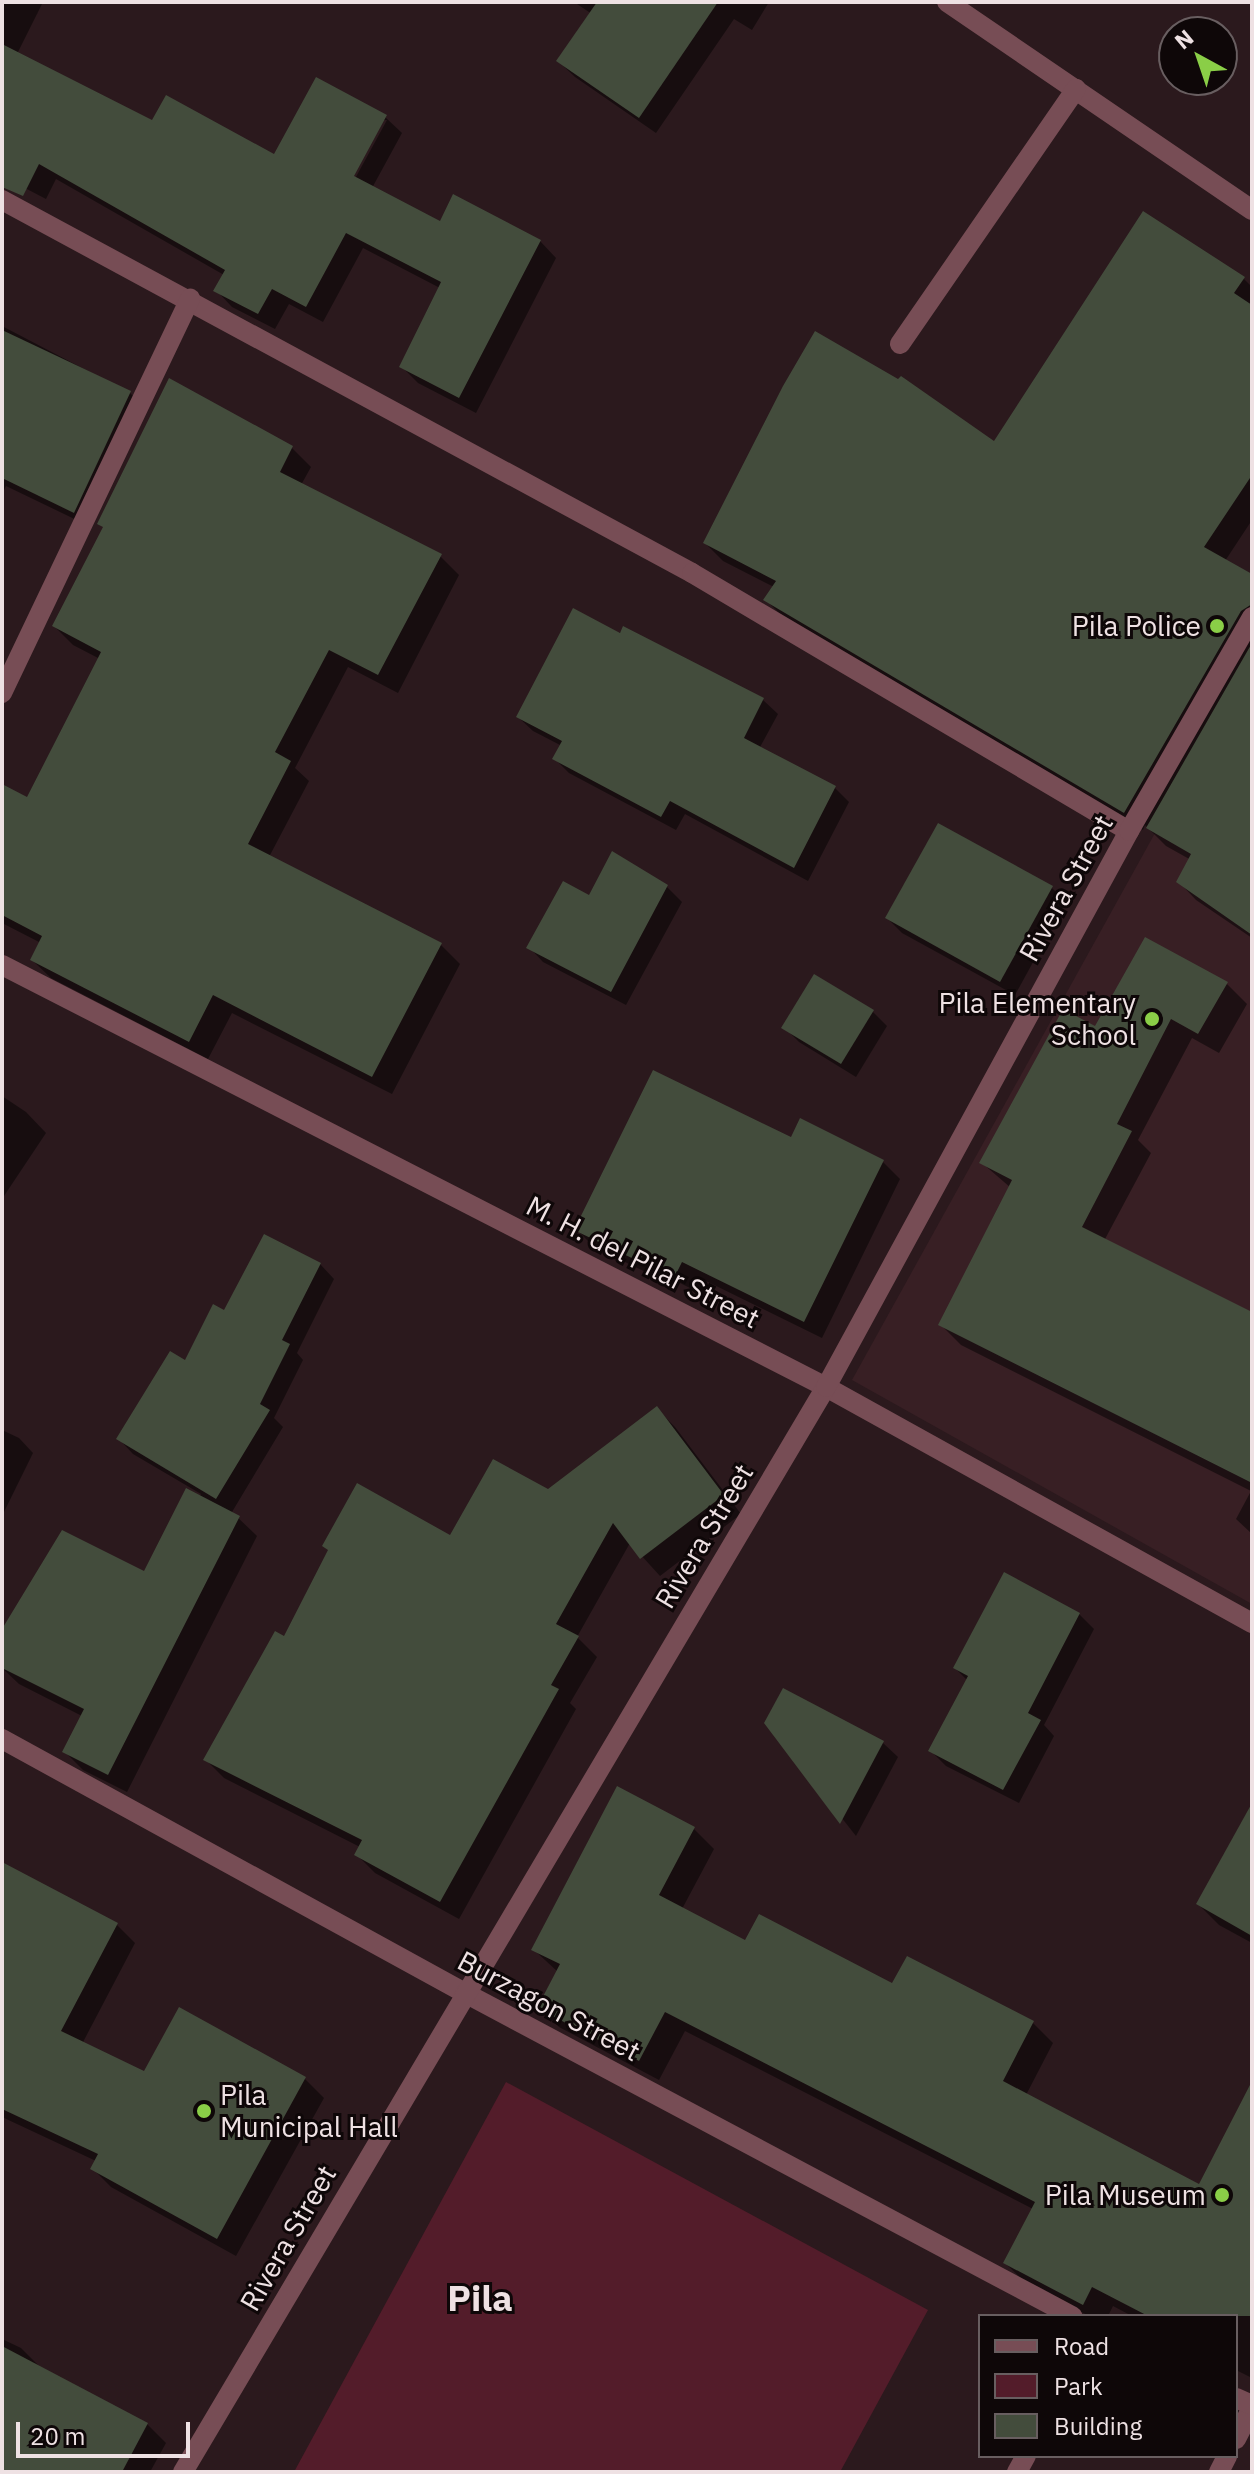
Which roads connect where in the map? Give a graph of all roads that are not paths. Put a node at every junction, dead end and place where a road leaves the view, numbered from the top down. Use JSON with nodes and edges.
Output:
{"nodes":[{"id":1,"x":947,"y":2,"type":"edge"},
{"id":2,"x":1076,"y":89,"type":"junction"},
{"id":3,"x":2,"y":200,"type":"edge"},
{"id":4,"x":1252,"y":210,"type":"edge"},
{"id":5,"x":190,"y":299,"type":"junction"},
{"id":6,"x":900,"y":344,"type":"dead end"},
{"id":7,"x":1252,"y":617,"type":"edge"},
{"id":8,"x":2,"y":693,"type":"edge"},
{"id":9,"x":1129,"y":831,"type":"junction"},
{"id":10,"x":2,"y":965,"type":"edge"},
{"id":11,"x":826,"y":1387,"type":"junction"},
{"id":12,"x":1252,"y":1623,"type":"edge"},
{"id":13,"x":2,"y":1739,"type":"edge"},
{"id":14,"x":465,"y":1993,"type":"junction"},
{"id":15,"x":1068,"y":2314,"type":"edge"},
{"id":16,"x":1252,"y":2407,"type":"edge"},
{"id":17,"x":1238,"y":2435,"type":"edge"},
{"id":18,"x":183,"y":2472,"type":"edge"}],
"edges":[{"from":1,"to":2,"type":"street"},
{"from":2,"to":4,"type":"street"},
{"from":2,"to":6,"type":"street"},
{"from":3,"to":5,"type":"street"},
{"from":5,"to":8,"type":"street"},
{"from":5,"to":9,"type":"street"},
{"from":7,"to":9,"type":"street","name":"Rivera Street"},
{"from":9,"to":11,"type":"street","name":"Rivera Street"},
{"from":10,"to":11,"type":"street","name":"M. H. del Pilar Street"},
{"from":11,"to":12,"type":"street","name":"M. H. del Pilar Street"},
{"from":11,"to":14,"type":"street","name":"Rivera Street"},
{"from":13,"to":14,"type":"street","name":"Burzagon Street"},
{"from":14,"to":15,"type":"street","name":"Burzagon Street"},
{"from":14,"to":18,"type":"street","name":"Rivera Street"},
{"from":16,"to":17,"type":"street"}]}
